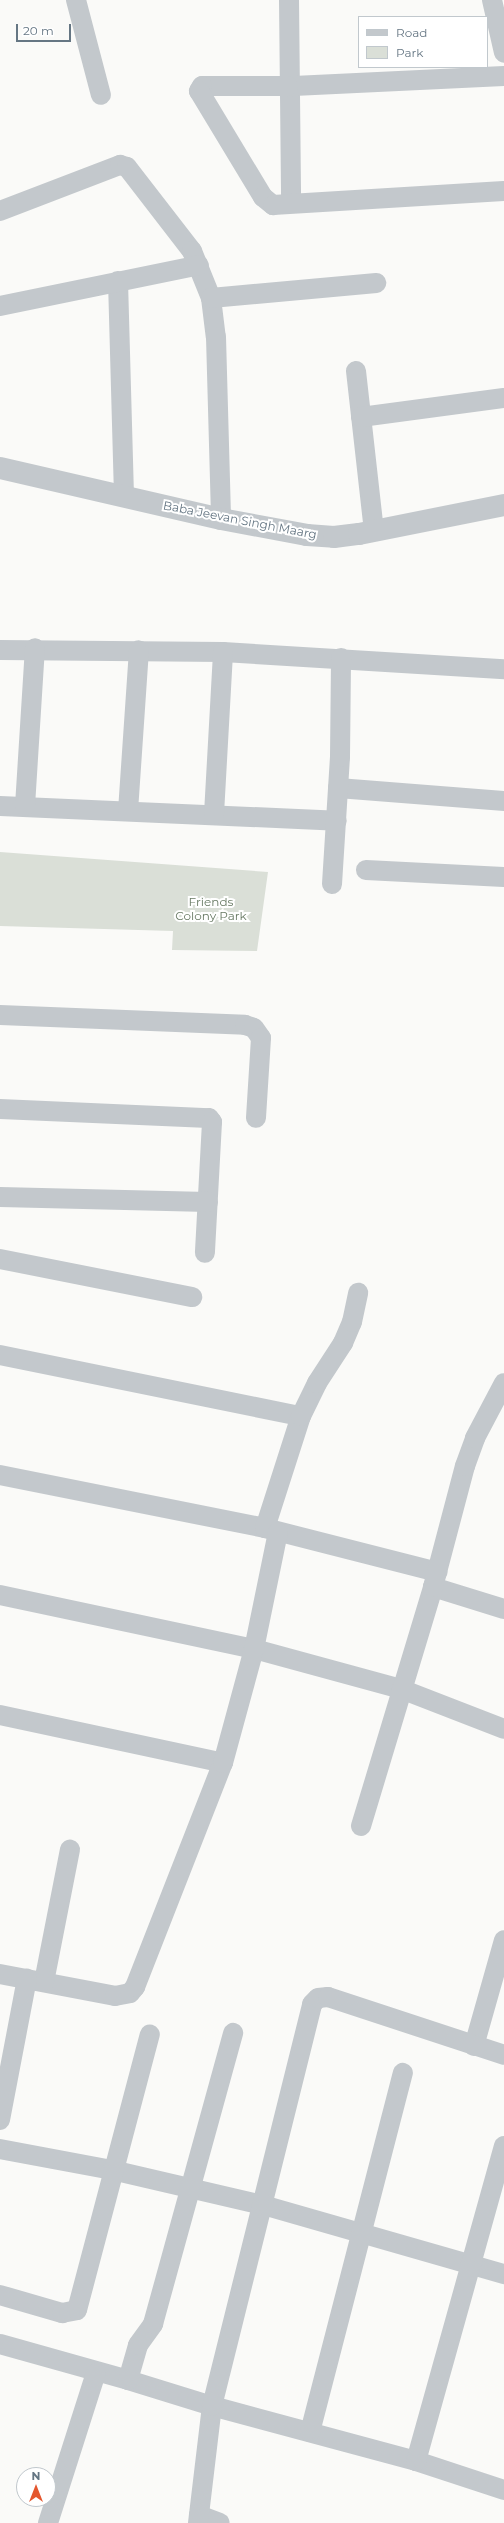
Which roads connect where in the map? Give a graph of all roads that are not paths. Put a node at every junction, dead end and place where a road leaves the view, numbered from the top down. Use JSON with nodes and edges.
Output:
{"nodes":[{"id":1,"x":76,"y":0,"type":"edge"},
{"id":2,"x":289,"y":0,"type":"edge"},
{"id":3,"x":492,"y":0,"type":"edge"},
{"id":4,"x":504,"y":53,"type":"edge"},
{"id":5,"x":504,"y":76,"type":"edge"},
{"id":6,"x":288,"y":86,"type":"junction"},
{"id":7,"x":101,"y":95,"type":"dead end"},
{"id":8,"x":504,"y":191,"type":"edge"},
{"id":9,"x":291,"y":203,"type":"junction"},
{"id":10,"x":0,"y":211,"type":"edge"},
{"id":11,"x":199,"y":265,"type":"junction"},
{"id":12,"x":118,"y":281,"type":"junction"},
{"id":13,"x":376,"y":283,"type":"dead end"},
{"id":14,"x":211,"y":298,"type":"junction"},
{"id":15,"x":0,"y":306,"type":"edge"},
{"id":16,"x":356,"y":371,"type":"dead end"},
{"id":17,"x":504,"y":398,"type":"edge"},
{"id":18,"x":361,"y":417,"type":"junction"},
{"id":19,"x":0,"y":468,"type":"edge"},
{"id":20,"x":124,"y":496,"type":"junction"},
{"id":21,"x":504,"y":505,"type":"edge"},
{"id":22,"x":221,"y":519,"type":"junction"},
{"id":23,"x":374,"y":532,"type":"junction"},
{"id":24,"x":35,"y":648,"type":"junction"},
{"id":25,"x":0,"y":650,"type":"edge"},
{"id":26,"x":138,"y":650,"type":"junction"},
{"id":27,"x":223,"y":652,"type":"junction"},
{"id":28,"x":341,"y":658,"type":"junction"},
{"id":29,"x":504,"y":669,"type":"edge"},
{"id":30,"x":338,"y":788,"type":"junction"},
{"id":31,"x":504,"y":801,"type":"edge"},
{"id":32,"x":0,"y":806,"type":"edge"},
{"id":33,"x":25,"y":806,"type":"junction"},
{"id":34,"x":128,"y":812,"type":"junction"},
{"id":35,"x":214,"y":814,"type":"junction"},
{"id":36,"x":337,"y":821,"type":"junction"},
{"id":37,"x":366,"y":870,"type":"dead end"},
{"id":38,"x":504,"y":877,"type":"edge"},
{"id":39,"x":332,"y":884,"type":"dead end"},
{"id":40,"x":0,"y":1015,"type":"edge"},
{"id":41,"x":0,"y":1109,"type":"edge"},
{"id":42,"x":256,"y":1118,"type":"dead end"},
{"id":43,"x":0,"y":1197,"type":"edge"},
{"id":44,"x":208,"y":1202,"type":"junction"},
{"id":45,"x":205,"y":1253,"type":"dead end"},
{"id":46,"x":0,"y":1259,"type":"edge"},
{"id":47,"x":358,"y":1294,"type":"dead end"},
{"id":48,"x":192,"y":1298,"type":"dead end"},
{"id":49,"x":0,"y":1355,"type":"edge"},
{"id":50,"x":504,"y":1383,"type":"edge"},
{"id":51,"x":301,"y":1416,"type":"junction"},
{"id":52,"x":0,"y":1475,"type":"edge"},
{"id":53,"x":271,"y":1530,"type":"junction"},
{"id":54,"x":435,"y":1579,"type":"junction"},
{"id":55,"x":0,"y":1595,"type":"edge"},
{"id":56,"x":504,"y":1609,"type":"edge"},
{"id":57,"x":254,"y":1649,"type":"junction"},
{"id":58,"x":401,"y":1689,"type":"junction"},
{"id":59,"x":0,"y":1715,"type":"edge"},
{"id":60,"x":504,"y":1730,"type":"edge"},
{"id":61,"x":223,"y":1763,"type":"junction"},
{"id":62,"x":361,"y":1826,"type":"dead end"},
{"id":63,"x":70,"y":1850,"type":"dead end"},
{"id":64,"x":504,"y":1940,"type":"edge"},
{"id":65,"x":0,"y":1974,"type":"edge"},
{"id":66,"x":36,"y":1981,"type":"junction"},
{"id":67,"x":232,"y":2033,"type":"dead end"},
{"id":68,"x":150,"y":2034,"type":"dead end"},
{"id":69,"x":474,"y":2046,"type":"junction"},
{"id":70,"x":504,"y":2055,"type":"edge"},
{"id":71,"x":403,"y":2073,"type":"dead end"},
{"id":72,"x":0,"y":2120,"type":"edge"},
{"id":73,"x":504,"y":2146,"type":"edge"},
{"id":74,"x":0,"y":2149,"type":"edge"},
{"id":75,"x":112,"y":2170,"type":"junction"},
{"id":76,"x":189,"y":2187,"type":"junction"},
{"id":77,"x":263,"y":2205,"type":"junction"},
{"id":78,"x":362,"y":2232,"type":"junction"},
{"id":79,"x":471,"y":2263,"type":"junction"},
{"id":80,"x":504,"y":2274,"type":"edge"},
{"id":81,"x":0,"y":2295,"type":"edge"},
{"id":82,"x":0,"y":2344,"type":"edge"},
{"id":83,"x":96,"y":2373,"type":"junction"},
{"id":84,"x":128,"y":2380,"type":"junction"},
{"id":85,"x":212,"y":2406,"type":"junction"},
{"id":86,"x":310,"y":2432,"type":"junction"},
{"id":87,"x":416,"y":2461,"type":"junction"},
{"id":88,"x":504,"y":2490,"type":"edge"},
{"id":89,"x":198,"y":2519,"type":"edge"},
{"id":90,"x":48,"y":2523,"type":"edge"},
{"id":91,"x":220,"y":2523,"type":"edge"}],
"edges":[{"from":1,"to":7,"type":"street"},
{"from":2,"to":6,"type":"street"},
{"from":3,"to":4,"type":"street"},
{"from":5,"to":6,"type":"street"},
{"from":6,"to":9,"type":"street"},
{"from":6,"to":9,"type":"street"},
{"from":8,"to":9,"type":"street"},
{"from":10,"to":11,"type":"street"},
{"from":11,"to":12,"type":"street"},
{"from":11,"to":14,"type":"street"},
{"from":12,"to":15,"type":"street"},
{"from":12,"to":20,"type":"street"},
{"from":13,"to":14,"type":"street"},
{"from":14,"to":22,"type":"street"},
{"from":16,"to":18,"type":"street"},
{"from":17,"to":18,"type":"street"},
{"from":18,"to":23,"type":"street"},
{"from":19,"to":20,"type":"street","name":"Baba Jeevan Singh Maarg"},
{"from":20,"to":22,"type":"street","name":"Baba Jeevan Singh Maarg"},
{"from":21,"to":23,"type":"street","name":"Baba Jeevan Singh Maarg"},
{"from":22,"to":23,"type":"street","name":"Baba Jeevan Singh Maarg"},
{"from":24,"to":25,"type":"street"},
{"from":24,"to":26,"type":"street"},
{"from":24,"to":33,"type":"street"},
{"from":26,"to":27,"type":"street"},
{"from":26,"to":34,"type":"street"},
{"from":27,"to":28,"type":"street"},
{"from":27,"to":35,"type":"street"},
{"from":28,"to":29,"type":"street"},
{"from":28,"to":30,"type":"street"},
{"from":30,"to":31,"type":"street"},
{"from":30,"to":36,"type":"street"},
{"from":32,"to":33,"type":"street"},
{"from":33,"to":34,"type":"street"},
{"from":34,"to":35,"type":"street"},
{"from":35,"to":36,"type":"street"},
{"from":36,"to":39,"type":"street"},
{"from":37,"to":38,"type":"street"},
{"from":40,"to":42,"type":"street"},
{"from":41,"to":44,"type":"street"},
{"from":43,"to":44,"type":"street"},
{"from":44,"to":45,"type":"street"},
{"from":46,"to":48,"type":"street"},
{"from":47,"to":51,"type":"street"},
{"from":49,"to":51,"type":"street"},
{"from":50,"to":54,"type":"street"},
{"from":51,"to":53,"type":"street"},
{"from":52,"to":53,"type":"street"},
{"from":53,"to":54,"type":"street"},
{"from":53,"to":57,"type":"street"},
{"from":54,"to":56,"type":"street"},
{"from":54,"to":58,"type":"street"},
{"from":55,"to":57,"type":"street"},
{"from":57,"to":58,"type":"street"},
{"from":57,"to":61,"type":"street"},
{"from":58,"to":60,"type":"street"},
{"from":58,"to":62,"type":"street"},
{"from":59,"to":61,"type":"street"},
{"from":61,"to":66,"type":"street"},
{"from":63,"to":66,"type":"street"},
{"from":64,"to":69,"type":"street"},
{"from":65,"to":66,"type":"street"},
{"from":66,"to":72,"type":"street"},
{"from":67,"to":76,"type":"street"},
{"from":68,"to":75,"type":"street"},
{"from":69,"to":70,"type":"street"},
{"from":69,"to":77,"type":"street"},
{"from":71,"to":78,"type":"street"},
{"from":73,"to":79,"type":"street"},
{"from":74,"to":75,"type":"street"},
{"from":75,"to":76,"type":"street"},
{"from":75,"to":81,"type":"street"},
{"from":76,"to":77,"type":"street"},
{"from":76,"to":84,"type":"street"},
{"from":77,"to":78,"type":"street"},
{"from":77,"to":85,"type":"street"},
{"from":78,"to":79,"type":"street"},
{"from":78,"to":86,"type":"street"},
{"from":79,"to":80,"type":"street"},
{"from":79,"to":87,"type":"street"},
{"from":82,"to":83,"type":"street"},
{"from":83,"to":84,"type":"street"},
{"from":83,"to":90,"type":"street"},
{"from":84,"to":85,"type":"street"},
{"from":85,"to":86,"type":"street"},
{"from":85,"to":89,"type":"street"},
{"from":86,"to":87,"type":"street"},
{"from":87,"to":88,"type":"street"},
{"from":89,"to":91,"type":"street"}]}
